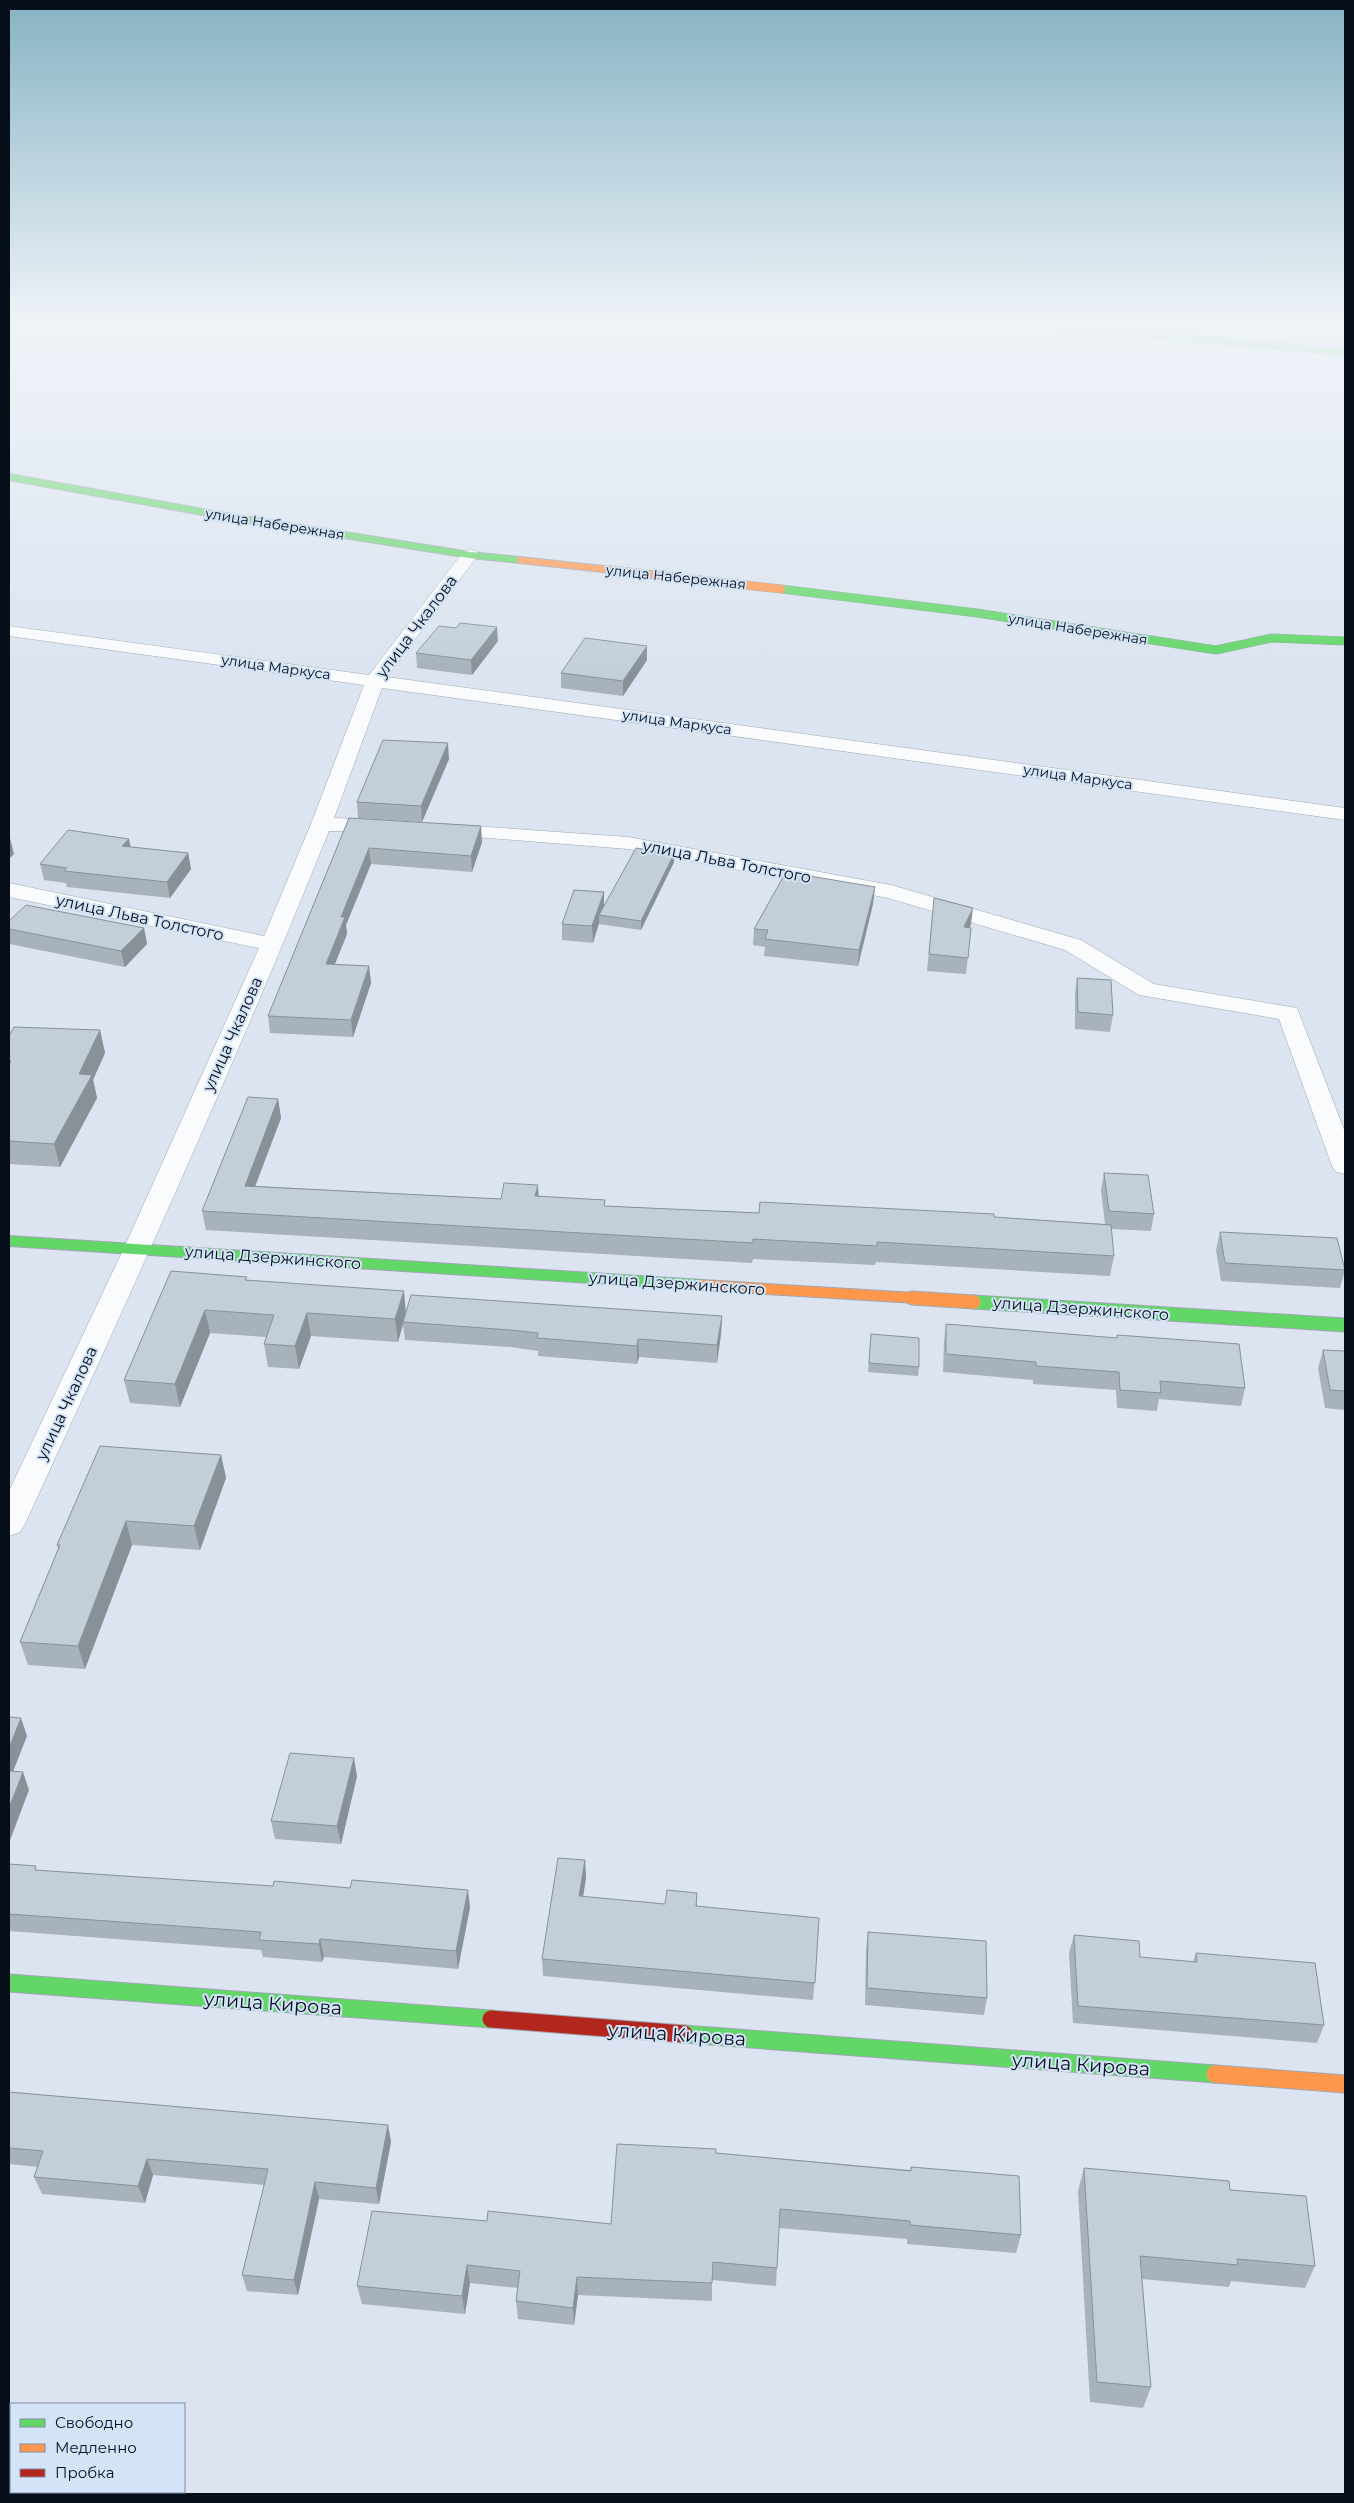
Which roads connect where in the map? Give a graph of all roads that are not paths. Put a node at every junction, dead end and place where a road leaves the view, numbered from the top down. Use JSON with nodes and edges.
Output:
{"nodes":[{"id":1,"x":9,"y":477,"type":"edge"},
{"id":2,"x":470,"y":554,"type":"junction"},
{"id":3,"x":9,"y":631,"type":"edge"},
{"id":4,"x":1345,"y":641,"type":"edge"},
{"id":5,"x":375,"y":680,"type":"junction"},
{"id":6,"x":1345,"y":814,"type":"edge"},
{"id":7,"x":321,"y":824,"type":"junction"},
{"id":8,"x":9,"y":890,"type":"edge"},
{"id":9,"x":272,"y":944,"type":"junction"},
{"id":10,"x":1345,"y":1166,"type":"edge"},
{"id":11,"x":9,"y":1241,"type":"edge"},
{"id":12,"x":138,"y":1248,"type":"junction"},
{"id":13,"x":1345,"y":1325,"type":"edge"},
{"id":14,"x":9,"y":1524,"type":"edge"},
{"id":15,"x":9,"y":1984,"type":"edge"},
{"id":16,"x":1345,"y":2084,"type":"edge"}],
"edges":[{"from":1,"to":2,"type":"main road","name":"улица Набережная"},
{"from":2,"to":4,"type":"main road","name":"улица Набережная"},
{"from":2,"to":5,"type":"street","name":"улица Чкалова"},
{"from":3,"to":5,"type":"street","name":"улица Маркуса"},
{"from":5,"to":6,"type":"street","name":"улица Маркуса"},
{"from":5,"to":7,"type":"street","name":"улица Чкалова"},
{"from":7,"to":9,"type":"street","name":"улица Чкалова"},
{"from":7,"to":10,"type":"street","name":"улица Льва Толстого"},
{"from":8,"to":9,"type":"street","name":"улица Льва Толстого"},
{"from":9,"to":12,"type":"street","name":"улица Чкалова"},
{"from":11,"to":12,"type":"main road","name":"улица Дзержинского"},
{"from":12,"to":13,"type":"main road","name":"улица Дзержинского"},
{"from":12,"to":14,"type":"street","name":"улица Чкалова"},
{"from":15,"to":16,"type":"main road","name":"улица Кирова"}]}
